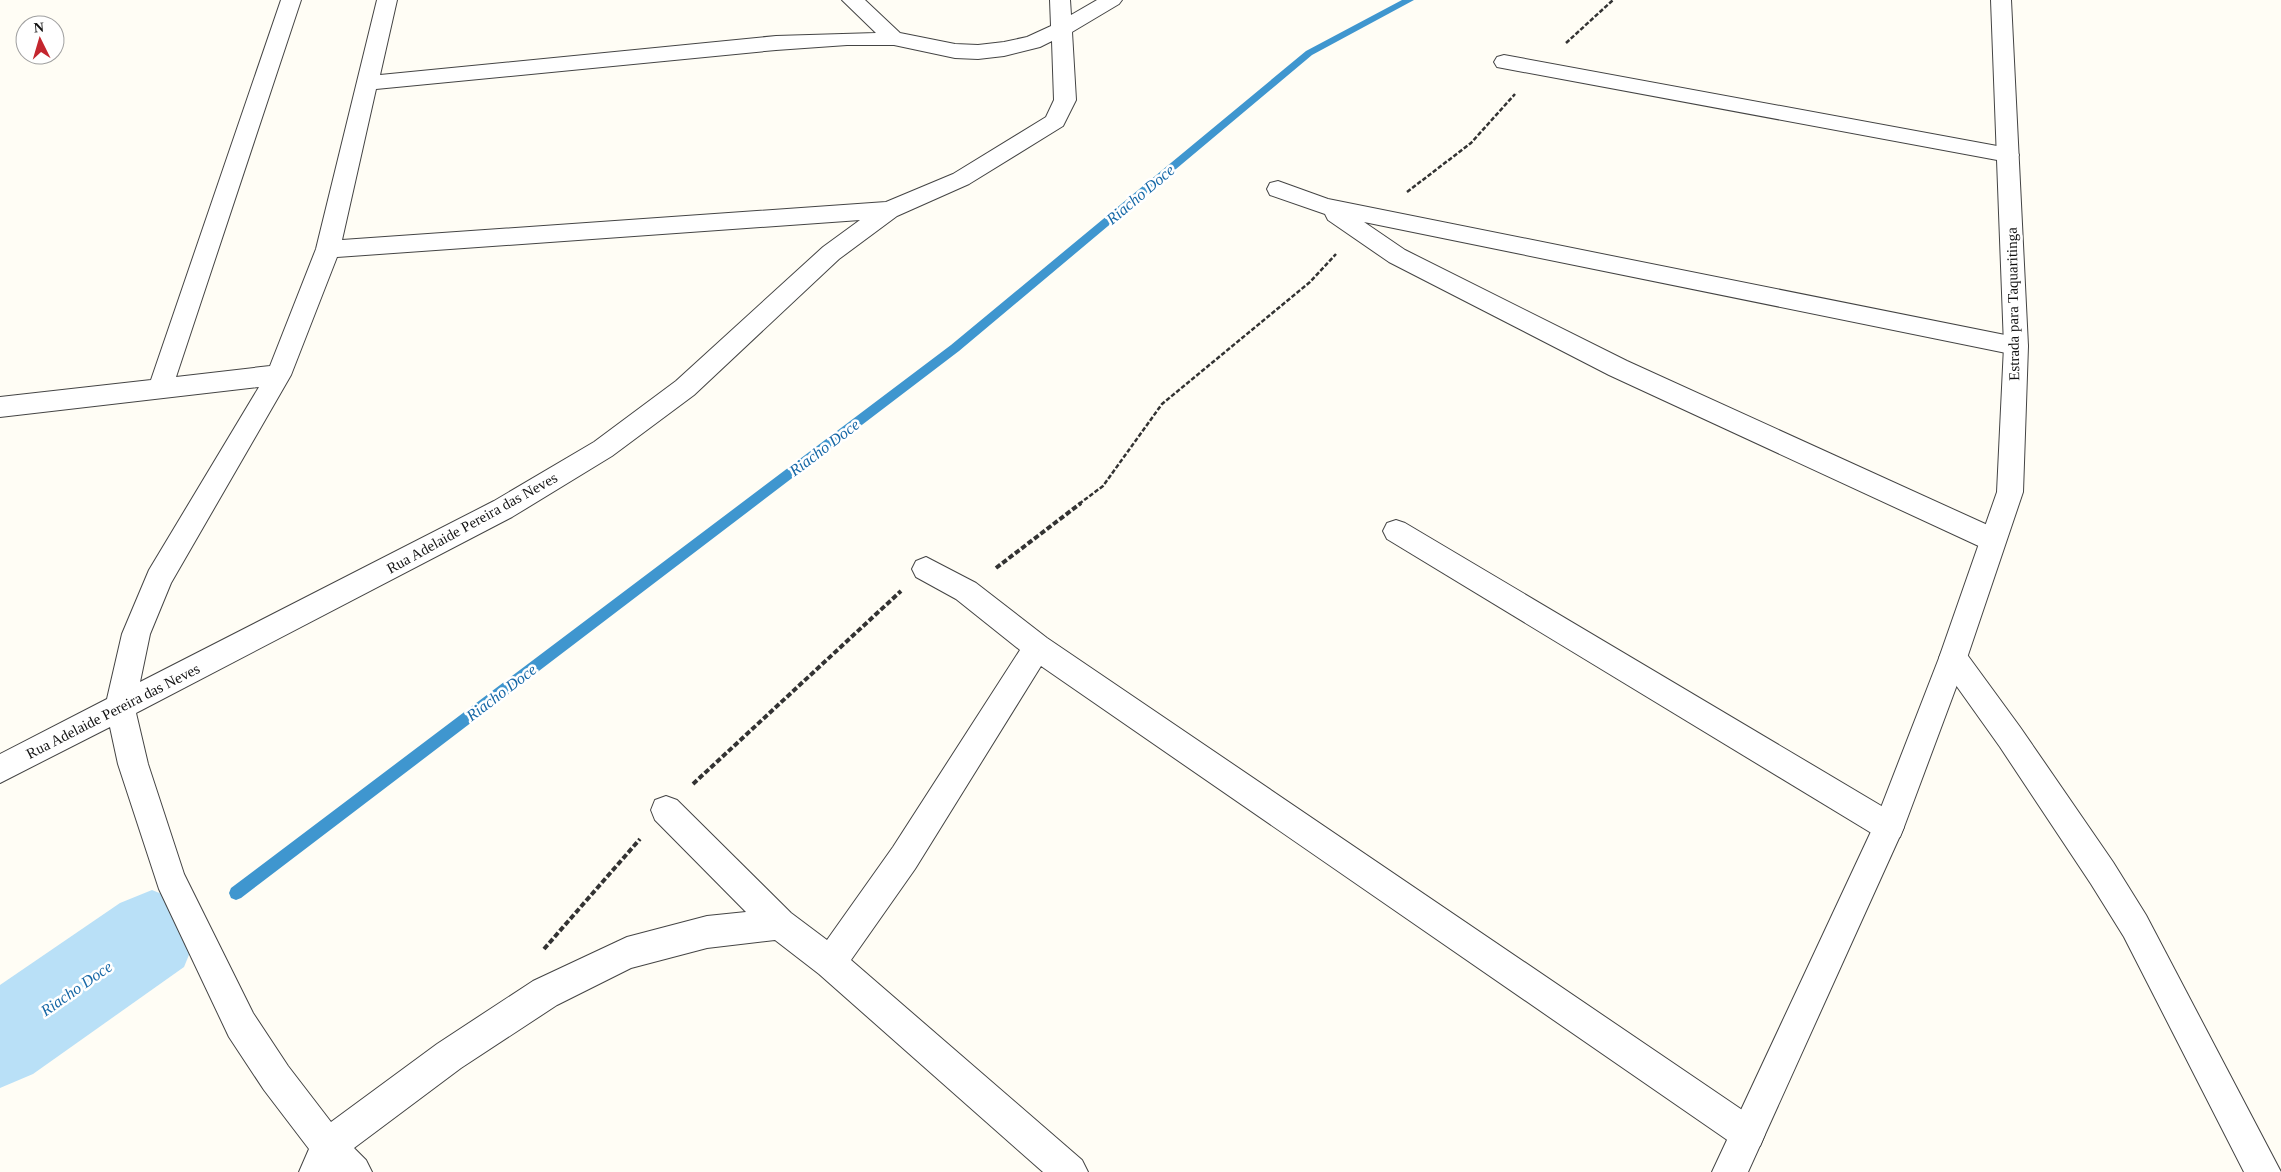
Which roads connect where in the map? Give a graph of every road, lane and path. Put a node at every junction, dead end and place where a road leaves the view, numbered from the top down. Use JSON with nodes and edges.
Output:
{"nodes":[{"id":1,"x":291,"y":0,"type":"edge"},
{"id":2,"x":387,"y":0,"type":"edge"},
{"id":3,"x":852,"y":0,"type":"edge"},
{"id":4,"x":1060,"y":0,"type":"edge"},
{"id":5,"x":1112,"y":0,"type":"edge"},
{"id":6,"x":1613,"y":0,"type":"edge"},
{"id":7,"x":2001,"y":0,"type":"edge"},
{"id":8,"x":1062,"y":29,"type":"junction"},
{"id":9,"x":894,"y":39,"type":"junction"},
{"id":10,"x":1504,"y":62,"type":"dead end"},
{"id":11,"x":1538,"y":69,"type":"junction"},
{"id":12,"x":367,"y":83,"type":"junction"},
{"id":13,"x":2008,"y":155,"type":"junction"},
{"id":14,"x":1278,"y":189,"type":"dead end"},
{"id":15,"x":889,"y":210,"type":"junction"},
{"id":16,"x":1367,"y":223,"type":"junction"},
{"id":17,"x":328,"y":249,"type":"junction"},
{"id":18,"x":2016,"y":346,"type":"junction"},
{"id":19,"x":279,"y":375,"type":"junction"},
{"id":20,"x":160,"y":389,"type":"junction"},
{"id":21,"x":0,"y":407,"type":"edge"},
{"id":22,"x":1396,"y":530,"type":"dead end"},
{"id":23,"x":1993,"y":540,"type":"junction"},
{"id":24,"x":926,"y":569,"type":"dead end"},
{"id":25,"x":966,"y":591,"type":"junction"},
{"id":26,"x":1037,"y":647,"type":"junction"},
{"id":27,"x":1952,"y":658,"type":"junction"},
{"id":28,"x":120,"y":706,"type":"junction"},
{"id":29,"x":0,"y":769,"type":"edge"},
{"id":30,"x":666,"y":810,"type":"dead end"},
{"id":31,"x":1889,"y":827,"type":"junction"},
{"id":32,"x":780,"y":924,"type":"junction"},
{"id":33,"x":830,"y":964,"type":"junction"},
{"id":34,"x":1748,"y":1134,"type":"junction"},
{"id":35,"x":322,"y":1159,"type":"edge"},
{"id":36,"x":354,"y":1172,"type":"edge"},
{"id":37,"x":1070,"y":1172,"type":"edge"},
{"id":38,"x":1730,"y":1172,"type":"edge"},
{"id":39,"x":2263,"y":1172,"type":"edge"}],
"edges":[{"from":1,"to":20,"type":"street"},
{"from":2,"to":12,"type":"street"},
{"from":3,"to":9,"type":"street"},
{"from":4,"to":8,"type":"street","name":"Rua Adelaide Pereira das Neves"},
{"from":5,"to":8,"type":"street"},
{"from":6,"to":11,"type":"path"},
{"from":7,"to":13,"type":"street","name":"Estrada para Taquaritinga"},
{"from":8,"to":9,"type":"street"},
{"from":8,"to":15,"type":"street","name":"Rua Adelaide Pereira das Neves"},
{"from":9,"to":12,"type":"street"},
{"from":10,"to":11,"type":"street"},
{"from":11,"to":13,"type":"street"},
{"from":11,"to":16,"type":"path"},
{"from":12,"to":17,"type":"street"},
{"from":13,"to":18,"type":"street","name":"Estrada para Taquaritinga"},
{"from":14,"to":16,"type":"street"},
{"from":15,"to":17,"type":"street"},
{"from":15,"to":28,"type":"street","name":"Rua Adelaide Pereira das Neves"},
{"from":16,"to":18,"type":"street"},
{"from":16,"to":23,"type":"street"},
{"from":16,"to":25,"type":"path"},
{"from":17,"to":19,"type":"street"},
{"from":18,"to":23,"type":"street","name":"Estrada para Taquaritinga"},
{"from":19,"to":20,"type":"street"},
{"from":19,"to":28,"type":"street"},
{"from":20,"to":21,"type":"street"},
{"from":22,"to":31,"type":"street"},
{"from":23,"to":27,"type":"street","name":"Estrada para Taquaritinga"},
{"from":24,"to":25,"type":"street"},
{"from":25,"to":26,"type":"street"},
{"from":26,"to":33,"type":"street"},
{"from":26,"to":34,"type":"street"},
{"from":27,"to":31,"type":"street","name":"Estrada para Taquaritinga"},
{"from":27,"to":39,"type":"street"},
{"from":28,"to":29,"type":"street","name":"Rua Adelaide Pereira das Neves"},
{"from":28,"to":35,"type":"street"},
{"from":30,"to":32,"type":"street"},
{"from":31,"to":34,"type":"street","name":"Estrada para Taquaritinga"},
{"from":32,"to":33,"type":"street"},
{"from":32,"to":35,"type":"street"},
{"from":33,"to":37,"type":"street"},
{"from":34,"to":38,"type":"street","name":"Estrada para Taquaritinga"},
{"from":35,"to":36,"type":"street"}]}
